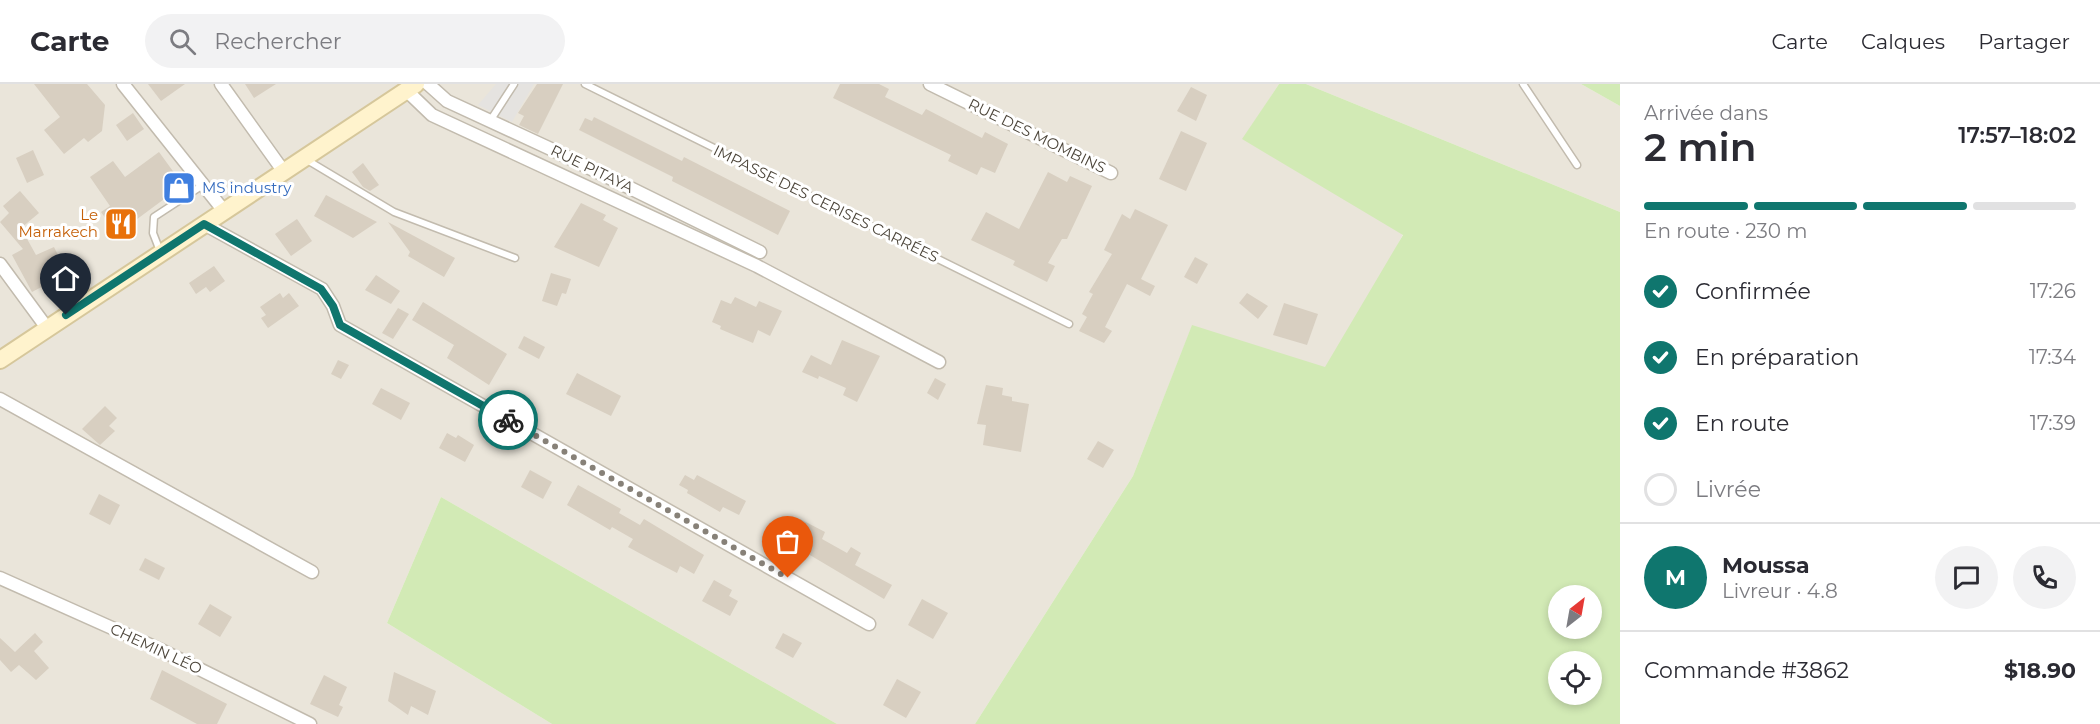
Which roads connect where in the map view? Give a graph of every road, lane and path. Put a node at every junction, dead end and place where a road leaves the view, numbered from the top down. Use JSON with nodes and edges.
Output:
{"nodes":[{"id":1,"x":123,"y":84,"type":"edge"},
{"id":2,"x":221,"y":84,"type":"edge"},
{"id":3,"x":428,"y":84,"type":"edge"},
{"id":4,"x":514,"y":84,"type":"edge"},
{"id":5,"x":585,"y":84,"type":"edge"},
{"id":6,"x":930,"y":84,"type":"edge"},
{"id":7,"x":1523,"y":84,"type":"edge"},
{"id":8,"x":411,"y":87,"type":"edge"},
{"id":9,"x":489,"y":122,"type":"junction"},
{"id":10,"x":304,"y":158,"type":"junction"},
{"id":11,"x":1577,"y":165,"type":"dead end"},
{"id":12,"x":284,"y":172,"type":"junction"},
{"id":13,"x":1111,"y":173,"type":"dead end"},
{"id":14,"x":203,"y":184,"type":"junction"},
{"id":15,"x":225,"y":211,"type":"junction"},
{"id":16,"x":204,"y":224,"type":"junction"},
{"id":17,"x":760,"y":252,"type":"dead end"},
{"id":18,"x":160,"y":253,"type":"junction"},
{"id":19,"x":515,"y":258,"type":"dead end"},
{"id":20,"x":0,"y":264,"type":"edge"},
{"id":21,"x":1069,"y":324,"type":"dead end"},
{"id":22,"x":47,"y":328,"type":"junction"},
{"id":23,"x":0,"y":360,"type":"edge"},
{"id":24,"x":939,"y":362,"type":"dead end"},
{"id":25,"x":0,"y":399,"type":"edge"},
{"id":26,"x":312,"y":572,"type":"dead end"},
{"id":27,"x":0,"y":578,"type":"edge"},
{"id":28,"x":869,"y":624,"type":"dead end"},
{"id":29,"x":310,"y":724,"type":"edge"}],
"edges":[{"from":1,"to":14,"type":"street"},
{"from":2,"to":12,"type":"street"},
{"from":3,"to":9,"type":"street","name":"RUE PITAYA"},
{"from":4,"to":9,"type":"lane"},
{"from":5,"to":21,"type":"lane","name":"IMPASSE DES CERISES CARRÉES"},
{"from":6,"to":13,"type":"street","name":"RUE DES MOMBINS"},
{"from":7,"to":11,"type":"lane"},
{"from":8,"to":10,"type":"main road"},
{"from":8,"to":24,"type":"street"},
{"from":9,"to":17,"type":"street","name":"RUE PITAYA"},
{"from":10,"to":12,"type":"main road"},
{"from":10,"to":19,"type":"lane"},
{"from":12,"to":15,"type":"main road"},
{"from":14,"to":15,"type":"street"},
{"from":14,"to":18,"type":"lane"},
{"from":15,"to":16,"type":"main road"},
{"from":16,"to":18,"type":"main road"},
{"from":16,"to":28,"type":"street"},
{"from":18,"to":22,"type":"main road"},
{"from":20,"to":22,"type":"street"},
{"from":22,"to":23,"type":"main road"},
{"from":25,"to":26,"type":"street"},
{"from":27,"to":29,"type":"street","name":"CHEMIN LÉO"}]}
